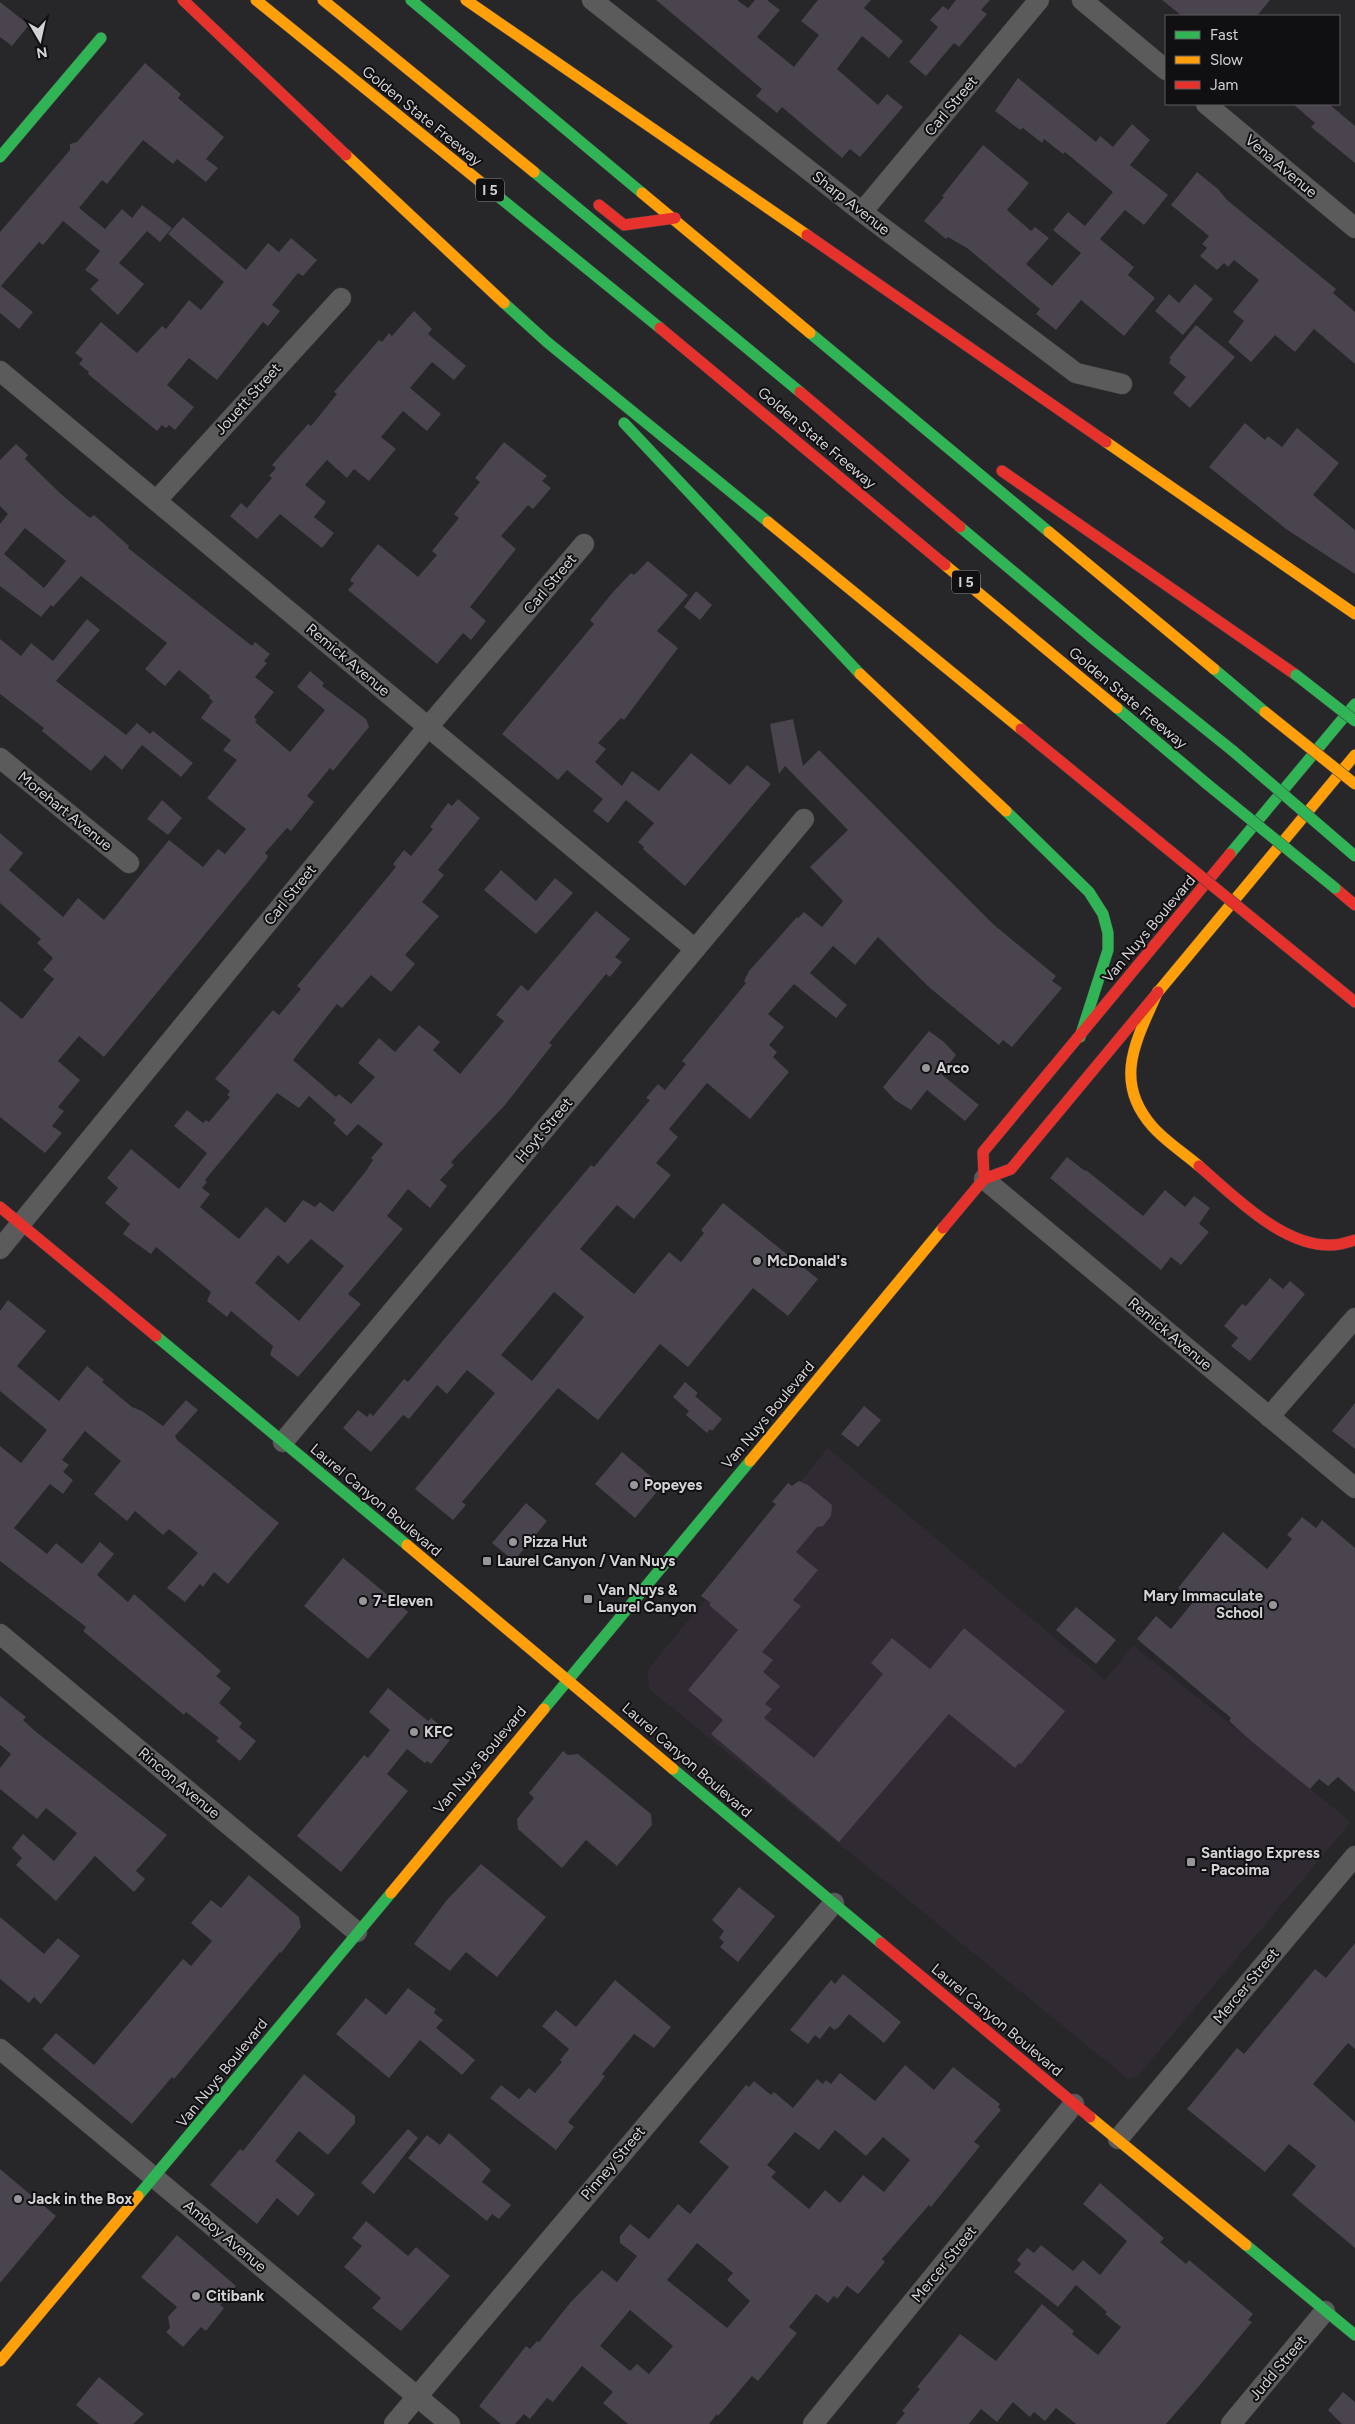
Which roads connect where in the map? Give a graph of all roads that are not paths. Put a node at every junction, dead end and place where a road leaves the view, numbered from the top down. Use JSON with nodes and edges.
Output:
{"nodes":[{"id":1,"x":183,"y":0,"type":"edge"},
{"id":2,"x":256,"y":0,"type":"edge"},
{"id":3,"x":323,"y":0,"type":"edge"},
{"id":4,"x":411,"y":0,"type":"edge"},
{"id":5,"x":466,"y":0,"type":"edge"},
{"id":6,"x":592,"y":0,"type":"edge"},
{"id":7,"x":1039,"y":0,"type":"edge"},
{"id":8,"x":1082,"y":0,"type":"edge"},
{"id":9,"x":101,"y":38,"type":"dead end"},
{"id":10,"x":1165,"y":69,"type":"edge"},
{"id":11,"x":1207,"y":105,"type":"edge"},
{"id":12,"x":0,"y":157,"type":"edge"},
{"id":13,"x":586,"y":194,"type":"dead end"},
{"id":14,"x":862,"y":212,"type":"junction"},
{"id":15,"x":674,"y":218,"type":"junction"},
{"id":16,"x":1355,"y":228,"type":"edge"},
{"id":17,"x":341,"y":298,"type":"dead end"},
{"id":18,"x":547,"y":342,"type":"junction"},
{"id":19,"x":856,"y":369,"type":"junction"},
{"id":20,"x":0,"y":371,"type":"edge"},
{"id":21,"x":1122,"y":384,"type":"dead end"},
{"id":22,"x":954,"y":437,"type":"dead end"},
{"id":23,"x":994,"y":465,"type":"dead end"},
{"id":24,"x":156,"y":501,"type":"junction"},
{"id":25,"x":584,"y":544,"type":"dead end"},
{"id":26,"x":1355,"y":614,"type":"edge"},
{"id":27,"x":1355,"y":704,"type":"edge"},
{"id":28,"x":1355,"y":721,"type":"edge"},
{"id":29,"x":428,"y":727,"type":"junction"},
{"id":30,"x":1355,"y":755,"type":"edge"},
{"id":31,"x":0,"y":758,"type":"edge"},
{"id":32,"x":1355,"y":784,"type":"edge"},
{"id":33,"x":804,"y":819,"type":"dead end"},
{"id":34,"x":1355,"y":856,"type":"edge"},
{"id":35,"x":129,"y":863,"type":"dead end"},
{"id":36,"x":1355,"y":905,"type":"edge"},
{"id":37,"x":696,"y":949,"type":"junction"},
{"id":38,"x":1158,"y":991,"type":"junction"},
{"id":39,"x":1355,"y":1002,"type":"edge"},
{"id":40,"x":1080,"y":1037,"type":"junction"},
{"id":41,"x":984,"y":1179,"type":"junction"},
{"id":42,"x":0,"y":1207,"type":"edge"},
{"id":43,"x":20,"y":1223,"type":"junction"},
{"id":44,"x":1355,"y":1240,"type":"edge"},
{"id":45,"x":0,"y":1248,"type":"edge"},
{"id":46,"x":1355,"y":1318,"type":"edge"},
{"id":47,"x":1269,"y":1417,"type":"junction"},
{"id":48,"x":283,"y":1442,"type":"junction"},
{"id":49,"x":1355,"y":1488,"type":"edge"},
{"id":50,"x":0,"y":1634,"type":"edge"},
{"id":51,"x":568,"y":1678,"type":"junction"},
{"id":52,"x":1355,"y":1856,"type":"edge"},
{"id":53,"x":834,"y":1903,"type":"junction"},
{"id":54,"x":357,"y":1932,"type":"junction"},
{"id":55,"x":0,"y":2049,"type":"edge"},
{"id":56,"x":1074,"y":2104,"type":"junction"},
{"id":57,"x":1118,"y":2139,"type":"junction"},
{"id":58,"x":156,"y":2178,"type":"junction"},
{"id":59,"x":1325,"y":2311,"type":"junction"},
{"id":60,"x":1355,"y":2335,"type":"edge"},
{"id":61,"x":0,"y":2361,"type":"edge"},
{"id":62,"x":417,"y":2396,"type":"junction"},
{"id":63,"x":394,"y":2424,"type":"edge"},
{"id":64,"x":450,"y":2424,"type":"edge"},
{"id":65,"x":814,"y":2424,"type":"edge"},
{"id":66,"x":1231,"y":2424,"type":"edge"}],
"edges":[{"from":1,"to":18,"type":"main road"},
{"from":2,"to":36,"type":"main road","name":"Golden State Freeway","number":"I 5","bridge":true},
{"from":3,"to":34,"type":"main road","bridge":true},
{"from":4,"to":15,"type":"main road"},
{"from":5,"to":26,"type":"main road"},
{"from":6,"to":14,"type":"street","name":"Sharp Avenue"},
{"from":7,"to":14,"type":"street","name":"Carl Street"},
{"from":8,"to":10,"type":"street"},
{"from":9,"to":12,"type":"main road"},
{"from":11,"to":16,"type":"street","name":"Vena Avenue"},
{"from":13,"to":15,"type":"main road"},
{"from":14,"to":21,"type":"street","name":"Sharp Avenue"},
{"from":15,"to":19,"type":"main road"},
{"from":17,"to":24,"type":"street","name":"Jouett Street"},
{"from":18,"to":39,"type":"main road","bridge":true},
{"from":18,"to":40,"type":"main road"},
{"from":19,"to":22,"type":"main road"},
{"from":19,"to":32,"type":"main road","bridge":true},
{"from":20,"to":24,"type":"street","name":"Remick Avenue"},
{"from":23,"to":28,"type":"main road","bridge":true},
{"from":24,"to":29,"type":"street","name":"Remick Avenue"},
{"from":25,"to":29,"type":"street","name":"Carl Street"},
{"from":27,"to":40,"type":"main road","name":"Van Nuys Boulevard"},
{"from":29,"to":37,"type":"street","name":"Remick Avenue"},
{"from":29,"to":43,"type":"street","name":"Carl Street"},
{"from":30,"to":38,"type":"main road","name":"Van Nuys Boulevard"},
{"from":31,"to":35,"type":"street","name":"Morehart Avenue"},
{"from":33,"to":37,"type":"street","name":"Hoyt Street"},
{"from":37,"to":48,"type":"street","name":"Hoyt Street"},
{"from":38,"to":41,"type":"main road","name":"Van Nuys Boulevard"},
{"from":38,"to":44,"type":"main road"},
{"from":40,"to":41,"type":"main road","name":"Van Nuys Boulevard"},
{"from":41,"to":47,"type":"street","name":"Remick Avenue"},
{"from":41,"to":51,"type":"main road","name":"Van Nuys Boulevard"},
{"from":42,"to":43,"type":"main road","name":"Laurel Canyon Boulevard"},
{"from":43,"to":45,"type":"street","name":"Carl Street"},
{"from":43,"to":48,"type":"main road","name":"Laurel Canyon Boulevard"},
{"from":46,"to":47,"type":"street"},
{"from":47,"to":49,"type":"street","name":"Remick Avenue"},
{"from":48,"to":51,"type":"main road","name":"Laurel Canyon Boulevard"},
{"from":50,"to":54,"type":"street","name":"Rincon Avenue"},
{"from":51,"to":53,"type":"main road","name":"Laurel Canyon Boulevard"},
{"from":51,"to":54,"type":"main road","name":"Van Nuys Boulevard"},
{"from":52,"to":57,"type":"street","name":"Mercer Street"},
{"from":53,"to":56,"type":"main road","name":"Laurel Canyon Boulevard"},
{"from":53,"to":62,"type":"street","name":"Pinney Street"},
{"from":54,"to":58,"type":"main road","name":"Van Nuys Boulevard"},
{"from":55,"to":58,"type":"street","name":"Amboy Avenue"},
{"from":56,"to":57,"type":"main road","name":"Laurel Canyon Boulevard"},
{"from":56,"to":65,"type":"street","name":"Mercer Street"},
{"from":57,"to":59,"type":"main road","name":"Laurel Canyon Boulevard"},
{"from":58,"to":61,"type":"main road","name":"Van Nuys Boulevard"},
{"from":58,"to":62,"type":"street","name":"Amboy Avenue"},
{"from":59,"to":60,"type":"main road","name":"Laurel Canyon Boulevard"},
{"from":59,"to":66,"type":"street","name":"Judd Street"},
{"from":62,"to":63,"type":"street","name":"Pinney Street"},
{"from":62,"to":64,"type":"street","name":"Amboy Avenue"}]}
